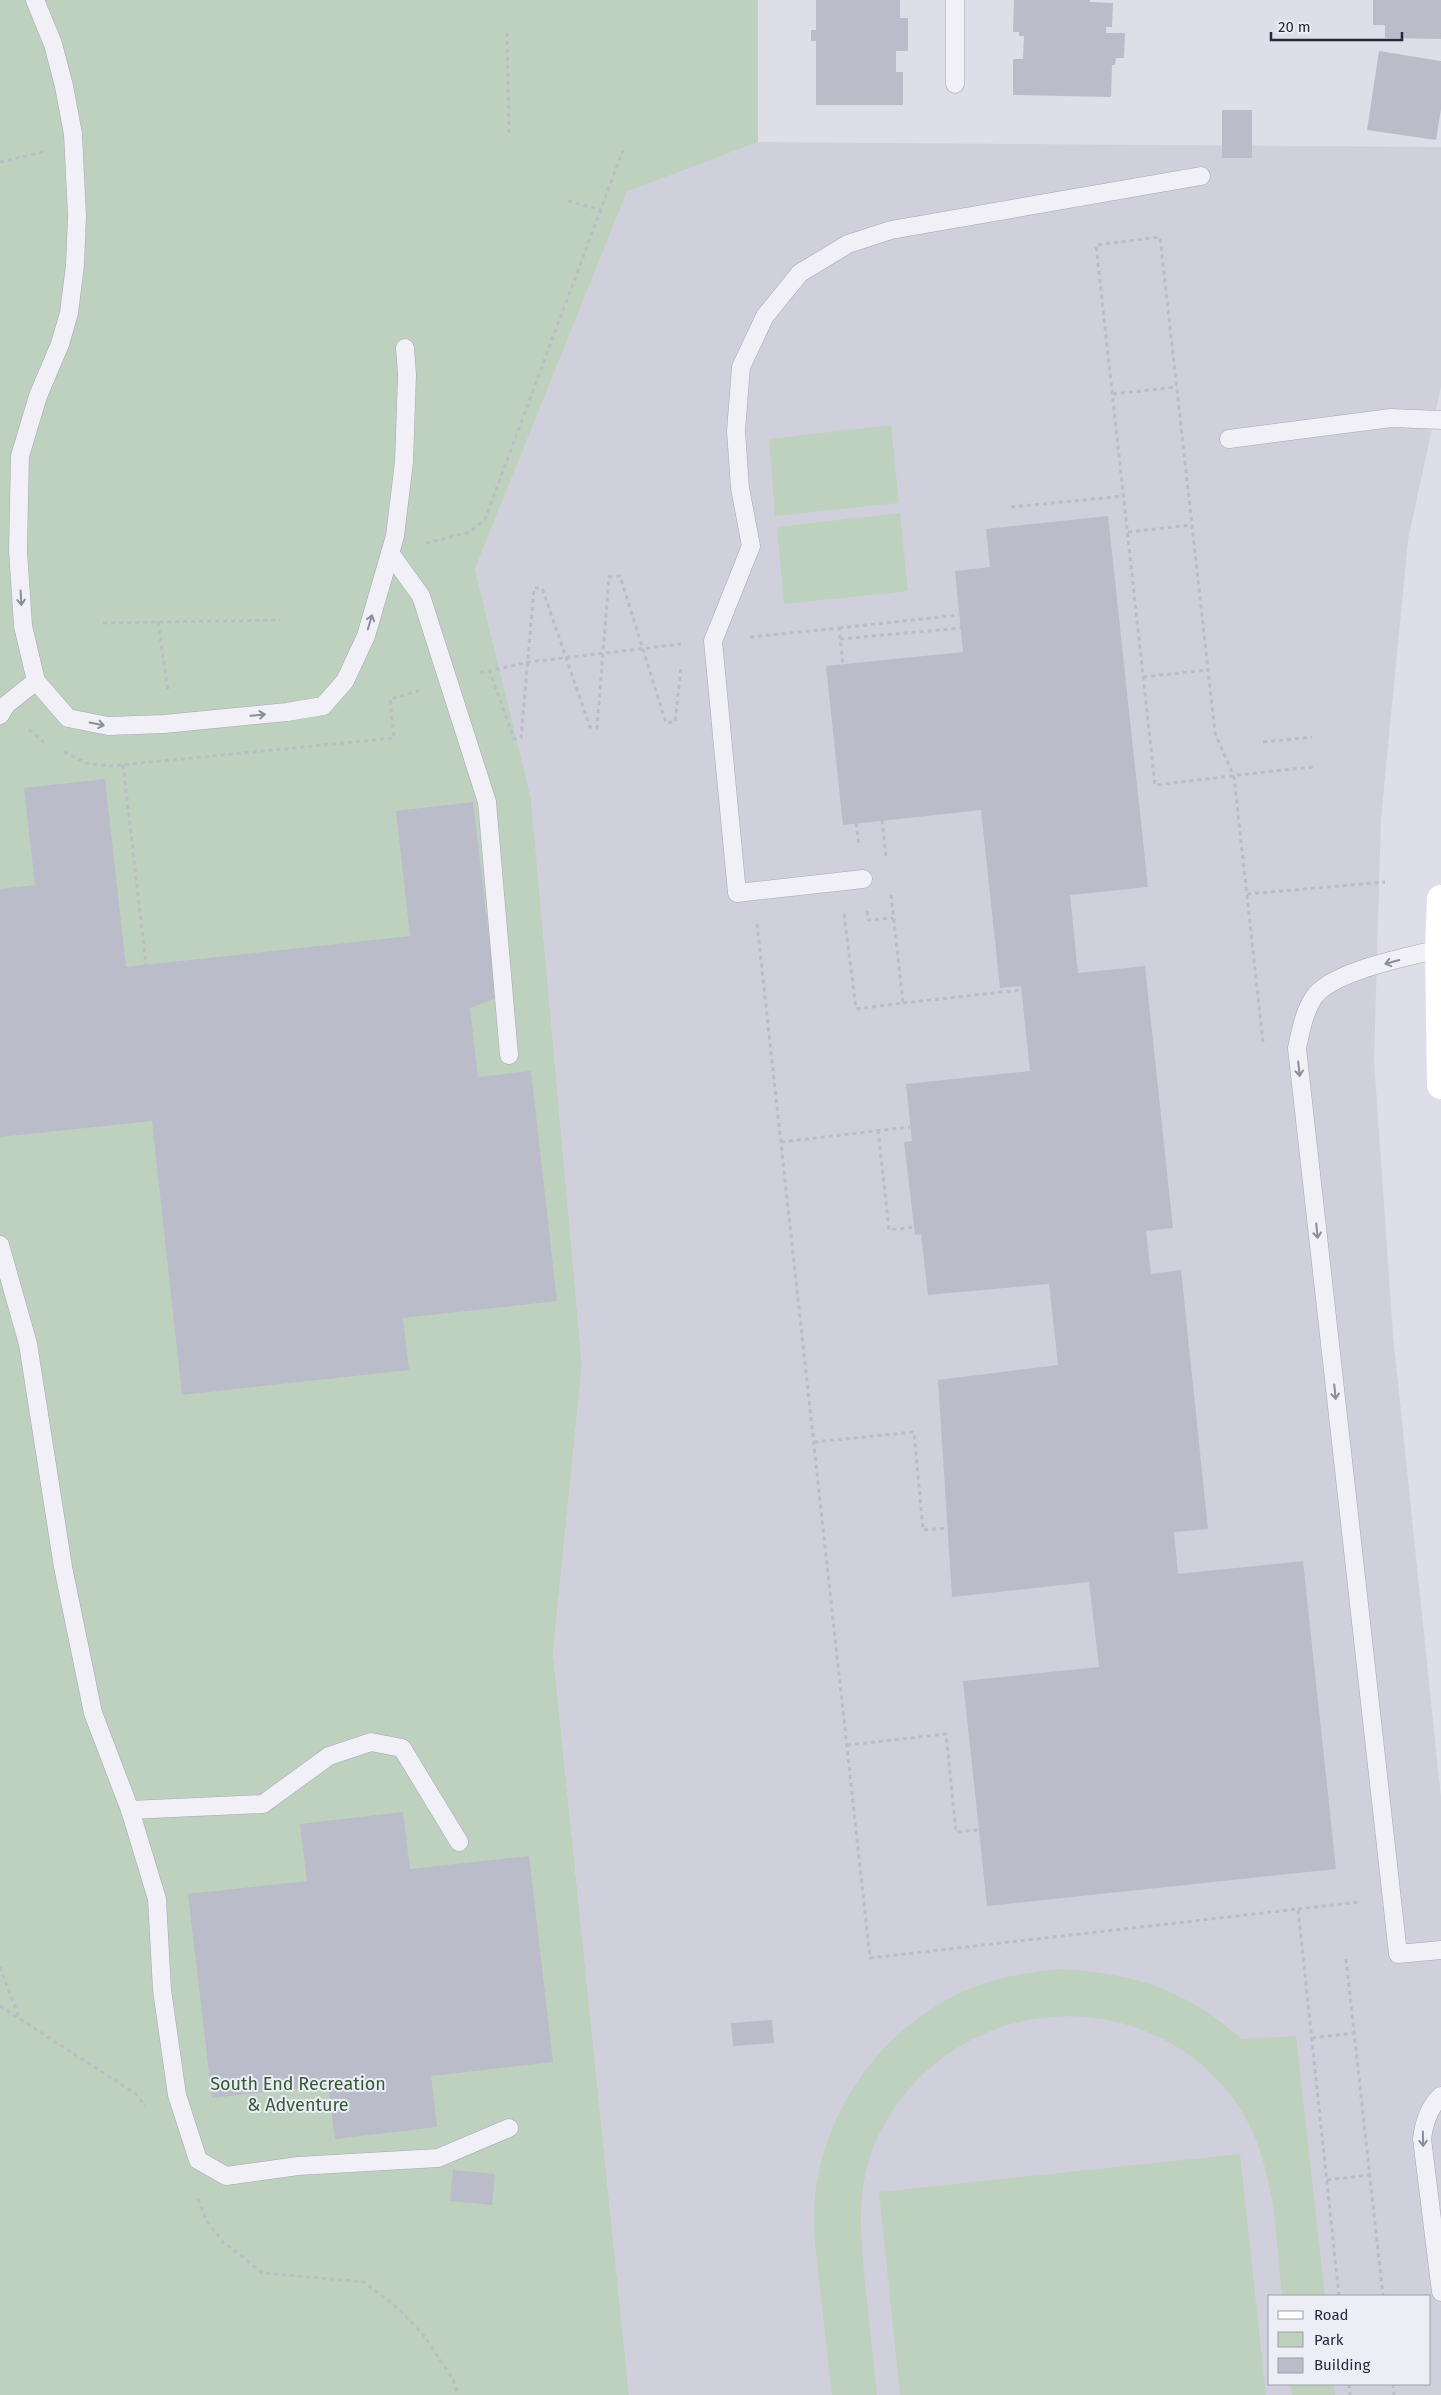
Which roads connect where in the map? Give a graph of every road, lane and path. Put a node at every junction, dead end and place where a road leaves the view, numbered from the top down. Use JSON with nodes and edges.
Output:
{"nodes":[{"id":1,"x":35,"y":0,"type":"edge"},
{"id":2,"x":954,"y":0,"type":"edge"},
{"id":3,"x":507,"y":33,"type":"dead end"},
{"id":4,"x":954,"y":84,"type":"dead end"},
{"id":5,"x":509,"y":134,"type":"dead end"},
{"id":6,"x":623,"y":150,"type":"dead end"},
{"id":7,"x":48,"y":151,"type":"dead end"},
{"id":8,"x":0,"y":162,"type":"edge"},
{"id":9,"x":1201,"y":176,"type":"dead end"},
{"id":10,"x":568,"y":201,"type":"dead end"},
{"id":11,"x":600,"y":210,"type":"junction"},
{"id":12,"x":405,"y":348,"type":"dead end"},
{"id":13,"x":1177,"y":387,"type":"junction"},
{"id":14,"x":1113,"y":394,"type":"junction"},
{"id":15,"x":1441,"y":420,"type":"edge"},
{"id":16,"x":1230,"y":439,"type":"dead end"},
{"id":17,"x":1124,"y":496,"type":"junction"},
{"id":18,"x":1011,"y":507,"type":"dead end"},
{"id":19,"x":1192,"y":525,"type":"junction"},
{"id":20,"x":1128,"y":532,"type":"junction"},
{"id":21,"x":390,"y":553,"type":"junction"},
{"id":22,"x":960,"y":615,"type":"dead end"},
{"id":23,"x":280,"y":620,"type":"dead end"},
{"id":24,"x":158,"y":622,"type":"junction"},
{"id":25,"x":103,"y":623,"type":"dead end"},
{"id":26,"x":839,"y":628,"type":"junction"},
{"id":27,"x":961,"y":628,"type":"dead end"},
{"id":28,"x":840,"y":639,"type":"junction"},
{"id":29,"x":713,"y":641,"type":"junction"},
{"id":30,"x":642,"y":649,"type":"junction"},
{"id":31,"x":604,"y":653,"type":"junction"},
{"id":32,"x":683,"y":654,"type":"dead end"},
{"id":33,"x":565,"y":658,"type":"junction"},
{"id":34,"x":529,"y":662,"type":"junction"},
{"id":35,"x":682,"y":663,"type":"dead end"},
{"id":36,"x":843,"y":665,"type":"dead end"},
{"id":37,"x":489,"y":670,"type":"junction"},
{"id":38,"x":1208,"y":670,"type":"junction"},
{"id":39,"x":477,"y":674,"type":"dead end"},
{"id":40,"x":1144,"y":677,"type":"junction"},
{"id":41,"x":36,"y":681,"type":"junction"},
{"id":42,"x":168,"y":698,"type":"dead end"},
{"id":43,"x":0,"y":715,"type":"edge"},
{"id":44,"x":1312,"y":737,"type":"dead end"},
{"id":45,"x":1263,"y":742,"type":"dead end"},
{"id":46,"x":123,"y":765,"type":"dead end"},
{"id":47,"x":1314,"y":767,"type":"dead end"},
{"id":48,"x":1234,"y":777,"type":"junction"},
{"id":49,"x":882,"y":820,"type":"dead end"},
{"id":50,"x":856,"y":823,"type":"dead end"},
{"id":51,"x":858,"y":839,"type":"dead end"},
{"id":52,"x":886,"y":860,"type":"dead end"},
{"id":53,"x":863,"y":879,"type":"dead end"},
{"id":54,"x":841,"y":882,"type":"junction"},
{"id":55,"x":1385,"y":882,"type":"dead end"},
{"id":56,"x":890,"y":889,"type":"dead end"},
{"id":57,"x":754,"y":891,"type":"junction"},
{"id":58,"x":1247,"y":894,"type":"junction"},
{"id":59,"x":1441,"y":899,"type":"edge"},
{"id":60,"x":893,"y":918,"type":"junction"},
{"id":61,"x":868,"y":920,"type":"dead end"},
{"id":62,"x":1439,"y":949,"type":"junction"},
{"id":63,"x":146,"y":965,"type":"dead end"},
{"id":64,"x":1021,"y":990,"type":"dead end"},
{"id":65,"x":903,"y":1003,"type":"junction"},
{"id":66,"x":1264,"y":1052,"type":"dead end"},
{"id":67,"x":509,"y":1054,"type":"dead end"},
{"id":68,"x":1441,"y":1085,"type":"edge"},
{"id":69,"x":910,"y":1127,"type":"dead end"},
{"id":70,"x":878,"y":1130,"type":"junction"},
{"id":71,"x":781,"y":1142,"type":"junction"},
{"id":72,"x":914,"y":1227,"type":"dead end"},
{"id":73,"x":0,"y":1244,"type":"edge"},
{"id":74,"x":814,"y":1442,"type":"junction"},
{"id":75,"x":948,"y":1528,"type":"dead end"},
{"id":76,"x":847,"y":1745,"type":"junction"},
{"id":77,"x":130,"y":1810,"type":"junction"},
{"id":78,"x":978,"y":1830,"type":"dead end"},
{"id":79,"x":459,"y":1842,"type":"dead end"},
{"id":80,"x":1358,"y":1892,"type":"dead end"},
{"id":81,"x":1392,"y":1899,"type":"junction"},
{"id":82,"x":1359,"y":1902,"type":"junction"},
{"id":83,"x":1298,"y":1909,"type":"junction"},
{"id":84,"x":1441,"y":1950,"type":"edge"},
{"id":85,"x":1346,"y":1959,"type":"dead end"},
{"id":86,"x":0,"y":1967,"type":"edge"},
{"id":87,"x":19,"y":2018,"type":"dead end"},
{"id":88,"x":1354,"y":2033,"type":"junction"},
{"id":89,"x":1312,"y":2038,"type":"junction"},
{"id":90,"x":1441,"y":2096,"type":"edge"},
{"id":91,"x":509,"y":2128,"type":"dead end"},
{"id":92,"x":1370,"y":2175,"type":"junction"},
{"id":93,"x":1327,"y":2180,"type":"junction"},
{"id":94,"x":1441,"y":2292,"type":"edge"},
{"id":95,"x":1339,"y":2295,"type":"edge"},
{"id":96,"x":1383,"y":2295,"type":"edge"}],
"edges":[{"from":1,"to":41,"type":"lane","one_way":true},
{"from":2,"to":4,"type":"lane"},
{"from":3,"to":5,"type":"path"},
{"from":6,"to":11,"type":"path"},
{"from":7,"to":8,"type":"path"},
{"from":9,"to":29,"type":"lane"},
{"from":10,"to":11,"type":"path"},
{"from":11,"to":21,"type":"path"},
{"from":12,"to":21,"type":"lane"},
{"from":13,"to":14,"type":"path"},
{"from":13,"to":14,"type":"path"},
{"from":13,"to":19,"type":"path"},
{"from":14,"to":17,"type":"path"},
{"from":15,"to":16,"type":"lane"},
{"from":17,"to":18,"type":"path"},
{"from":17,"to":20,"type":"path"},
{"from":19,"to":20,"type":"path"},
{"from":19,"to":38,"type":"path"},
{"from":20,"to":40,"type":"path"},
{"from":41,"to":21,"type":"lane","one_way":true},
{"from":21,"to":67,"type":"lane"},
{"from":22,"to":26,"type":"path"},
{"from":23,"to":24,"type":"path"},
{"from":24,"to":25,"type":"path"},
{"from":24,"to":42,"type":"path"},
{"from":26,"to":28,"type":"path"},
{"from":26,"to":29,"type":"path"},
{"from":27,"to":28,"type":"path"},
{"from":28,"to":36,"type":"path"},
{"from":29,"to":57,"type":"lane"},
{"from":30,"to":31,"type":"path"},
{"from":30,"to":31,"type":"path"},
{"from":30,"to":32,"type":"path"},
{"from":30,"to":35,"type":"path"},
{"from":31,"to":33,"type":"path"},
{"from":31,"to":33,"type":"path"},
{"from":33,"to":34,"type":"path"},
{"from":33,"to":34,"type":"path"},
{"from":34,"to":37,"type":"path"},
{"from":34,"to":37,"type":"path"},
{"from":37,"to":39,"type":"path"},
{"from":38,"to":40,"type":"path"},
{"from":38,"to":48,"type":"path"},
{"from":40,"to":48,"type":"path"},
{"from":41,"to":43,"type":"lane"},
{"from":44,"to":45,"type":"path"},
{"from":46,"to":63,"type":"path"},
{"from":47,"to":48,"type":"path"},
{"from":48,"to":58,"type":"path"},
{"from":49,"to":52,"type":"path"},
{"from":50,"to":51,"type":"path"},
{"from":53,"to":54,"type":"lane"},
{"from":54,"to":57,"type":"lane"},
{"from":54,"to":65,"type":"path"},
{"from":55,"to":58,"type":"path"},
{"from":56,"to":60,"type":"path"},
{"from":57,"to":71,"type":"path"},
{"from":58,"to":66,"type":"path"},
{"from":59,"to":62,"type":"street"},
{"from":60,"to":61,"type":"path"},
{"from":60,"to":65,"type":"path"},
{"from":62,"to":68,"type":"street"},
{"from":62,"to":81,"type":"lane","one_way":true},
{"from":64,"to":65,"type":"path"},
{"from":69,"to":70,"type":"path"},
{"from":70,"to":71,"type":"path"},
{"from":70,"to":72,"type":"path"},
{"from":71,"to":74,"type":"path"},
{"from":73,"to":77,"type":"lane"},
{"from":74,"to":75,"type":"path"},
{"from":74,"to":76,"type":"path"},
{"from":76,"to":78,"type":"path"},
{"from":76,"to":83,"type":"path"},
{"from":77,"to":79,"type":"lane"},
{"from":77,"to":91,"type":"lane"},
{"from":80,"to":82,"type":"path"},
{"from":81,"to":82,"type":"path"},
{"from":81,"to":84,"type":"lane"},
{"from":82,"to":83,"type":"path"},
{"from":83,"to":89,"type":"path"},
{"from":85,"to":88,"type":"path"},
{"from":86,"to":87,"type":"path"},
{"from":88,"to":89,"type":"path"},
{"from":88,"to":92,"type":"path"},
{"from":89,"to":93,"type":"path"},
{"from":90,"to":94,"type":"lane","one_way":true},
{"from":92,"to":93,"type":"path"},
{"from":92,"to":96,"type":"path"},
{"from":93,"to":95,"type":"path"}]}
